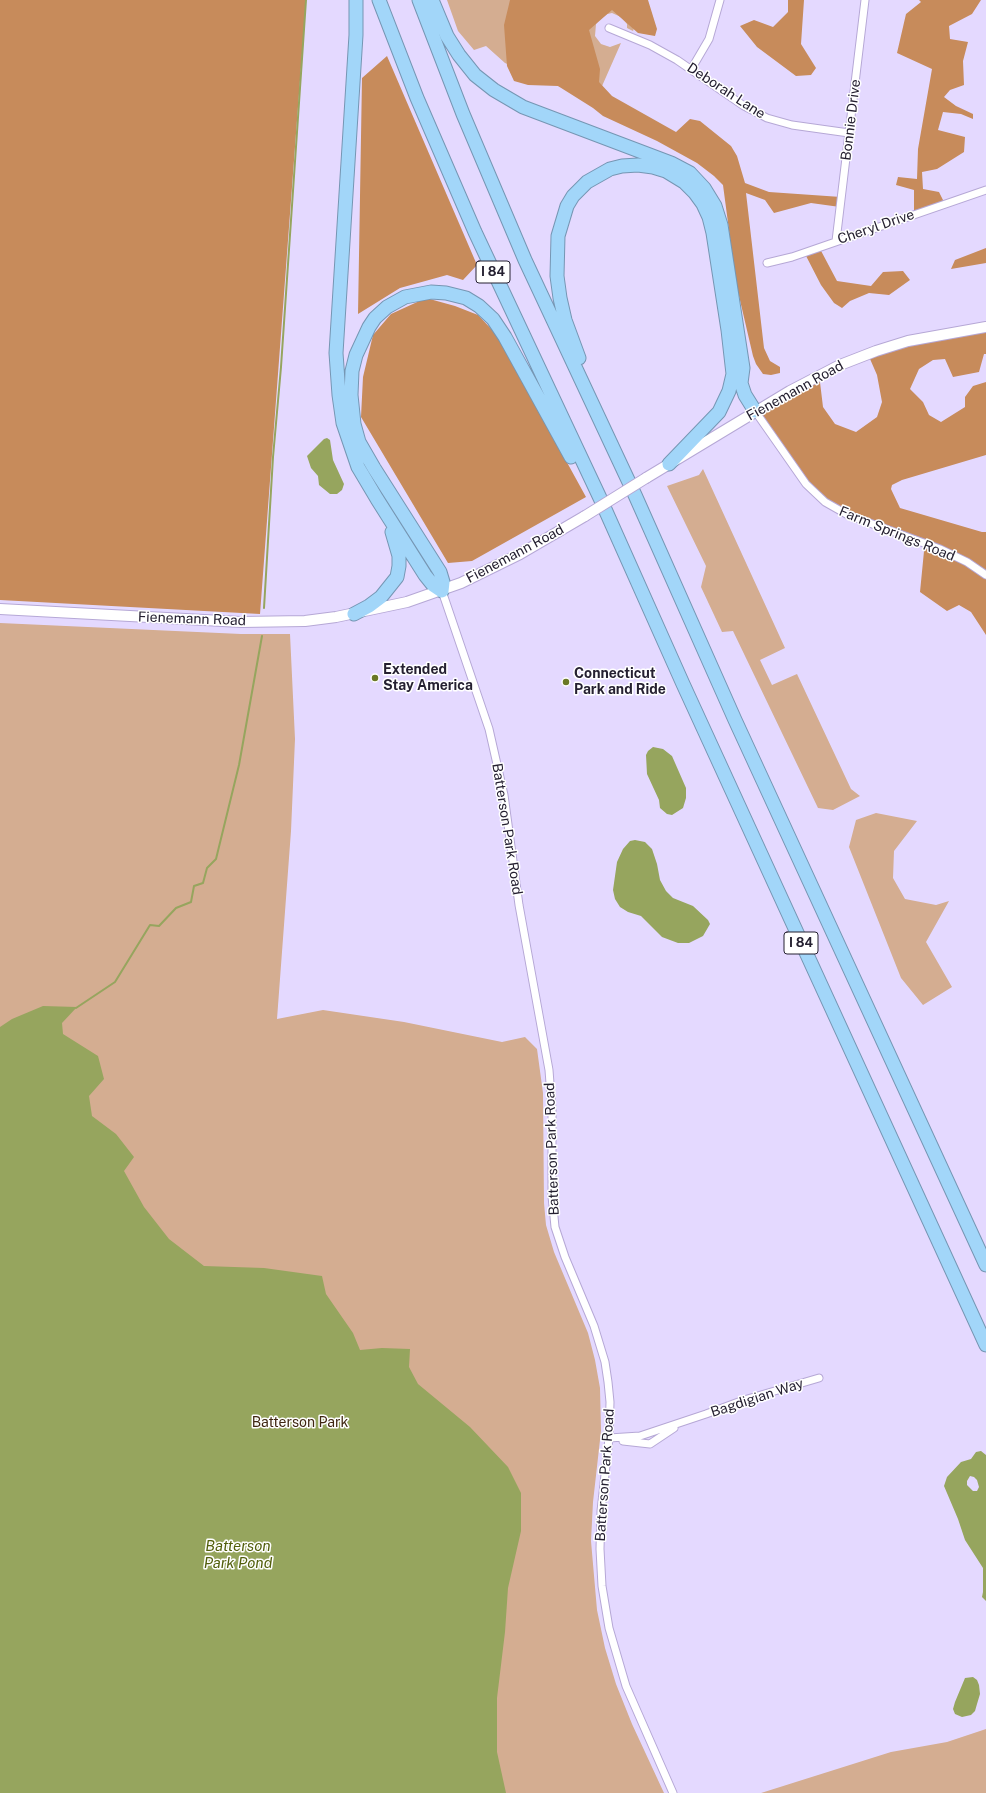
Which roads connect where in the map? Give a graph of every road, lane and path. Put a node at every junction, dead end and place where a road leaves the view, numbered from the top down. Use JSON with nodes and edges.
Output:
{"nodes":[{"id":1,"x":356,"y":0,"type":"edge"},
{"id":2,"x":378,"y":0,"type":"edge"},
{"id":3,"x":419,"y":0,"type":"edge"},
{"id":4,"x":432,"y":0,"type":"edge"},
{"id":5,"x":720,"y":0,"type":"edge"},
{"id":6,"x":866,"y":0,"type":"edge"},
{"id":7,"x":609,"y":28,"type":"dead end"},
{"id":8,"x":692,"y":68,"type":"junction"},
{"id":9,"x":849,"y":133,"type":"junction"},
{"id":10,"x":986,"y":190,"type":"edge"},
{"id":11,"x":836,"y":241,"type":"junction"},
{"id":12,"x":767,"y":263,"type":"dead end"},
{"id":13,"x":986,"y":327,"type":"edge"},
{"id":14,"x":733,"y":370,"type":"junction"},
{"id":15,"x":741,"y":382,"type":"junction"},
{"id":16,"x":594,"y":408,"type":"junction"},
{"id":17,"x":756,"y":412,"type":"junction"},
{"id":18,"x":669,"y":464,"type":"junction"},
{"id":19,"x":389,"y":518,"type":"junction"},
{"id":20,"x":618,"y":540,"type":"junction"},
{"id":21,"x":986,"y":575,"type":"edge"},
{"id":22,"x":442,"y":591,"type":"junction"},
{"id":23,"x":0,"y":609,"type":"edge"},
{"id":24,"x":354,"y":614,"type":"junction"},
{"id":25,"x":986,"y":1266,"type":"edge"},
{"id":26,"x":986,"y":1345,"type":"edge"},
{"id":27,"x":819,"y":1378,"type":"dead end"},
{"id":28,"x":609,"y":1438,"type":"junction"},
{"id":29,"x":673,"y":1793,"type":"edge"}],
"edges":[{"from":1,"to":19,"type":"highway"},
{"from":2,"to":20,"type":"highway","number":"I 84"},
{"from":3,"to":16,"type":"highway","number":"I 84"},
{"from":4,"to":15,"type":"highway"},
{"from":5,"to":8,"type":"street"},
{"from":6,"to":9,"type":"street","name":"Bonnie Drive"},
{"from":7,"to":8,"type":"street","name":"Deborah Lane"},
{"from":8,"to":9,"type":"street","name":"Deborah Lane"},
{"from":9,"to":11,"type":"street","name":"Bonnie Drive"},
{"from":10,"to":11,"type":"street","name":"Cheryl Drive"},
{"from":11,"to":12,"type":"street","name":"Cheryl Drive"},
{"from":13,"to":17,"type":"main road","name":"Fienemann Road"},
{"from":14,"to":15,"type":"highway"},
{"from":14,"to":16,"type":"highway"},
{"from":14,"to":18,"type":"highway"},
{"from":15,"to":17,"type":"highway"},
{"from":16,"to":25,"type":"highway","number":"I 84"},
{"from":17,"to":18,"type":"main road","name":"Fienemann Road"},
{"from":17,"to":21,"type":"street","name":"Farm Springs Road"},
{"from":18,"to":22,"type":"main road","name":"Fienemann Road","bridge":true},
{"from":19,"to":22,"type":"highway"},
{"from":19,"to":24,"type":"highway"},
{"from":20,"to":22,"type":"highway"},
{"from":20,"to":26,"type":"highway","number":"I 84"},
{"from":22,"to":24,"type":"main road","name":"Fienemann Road"},
{"from":22,"to":28,"type":"street","name":"Batterson Park Road"},
{"from":23,"to":24,"type":"main road","name":"Fienemann Road"},
{"from":27,"to":28,"type":"street","name":"Bagdigian Way"},
{"from":28,"to":29,"type":"street","name":"Batterson Park Road"}]}
